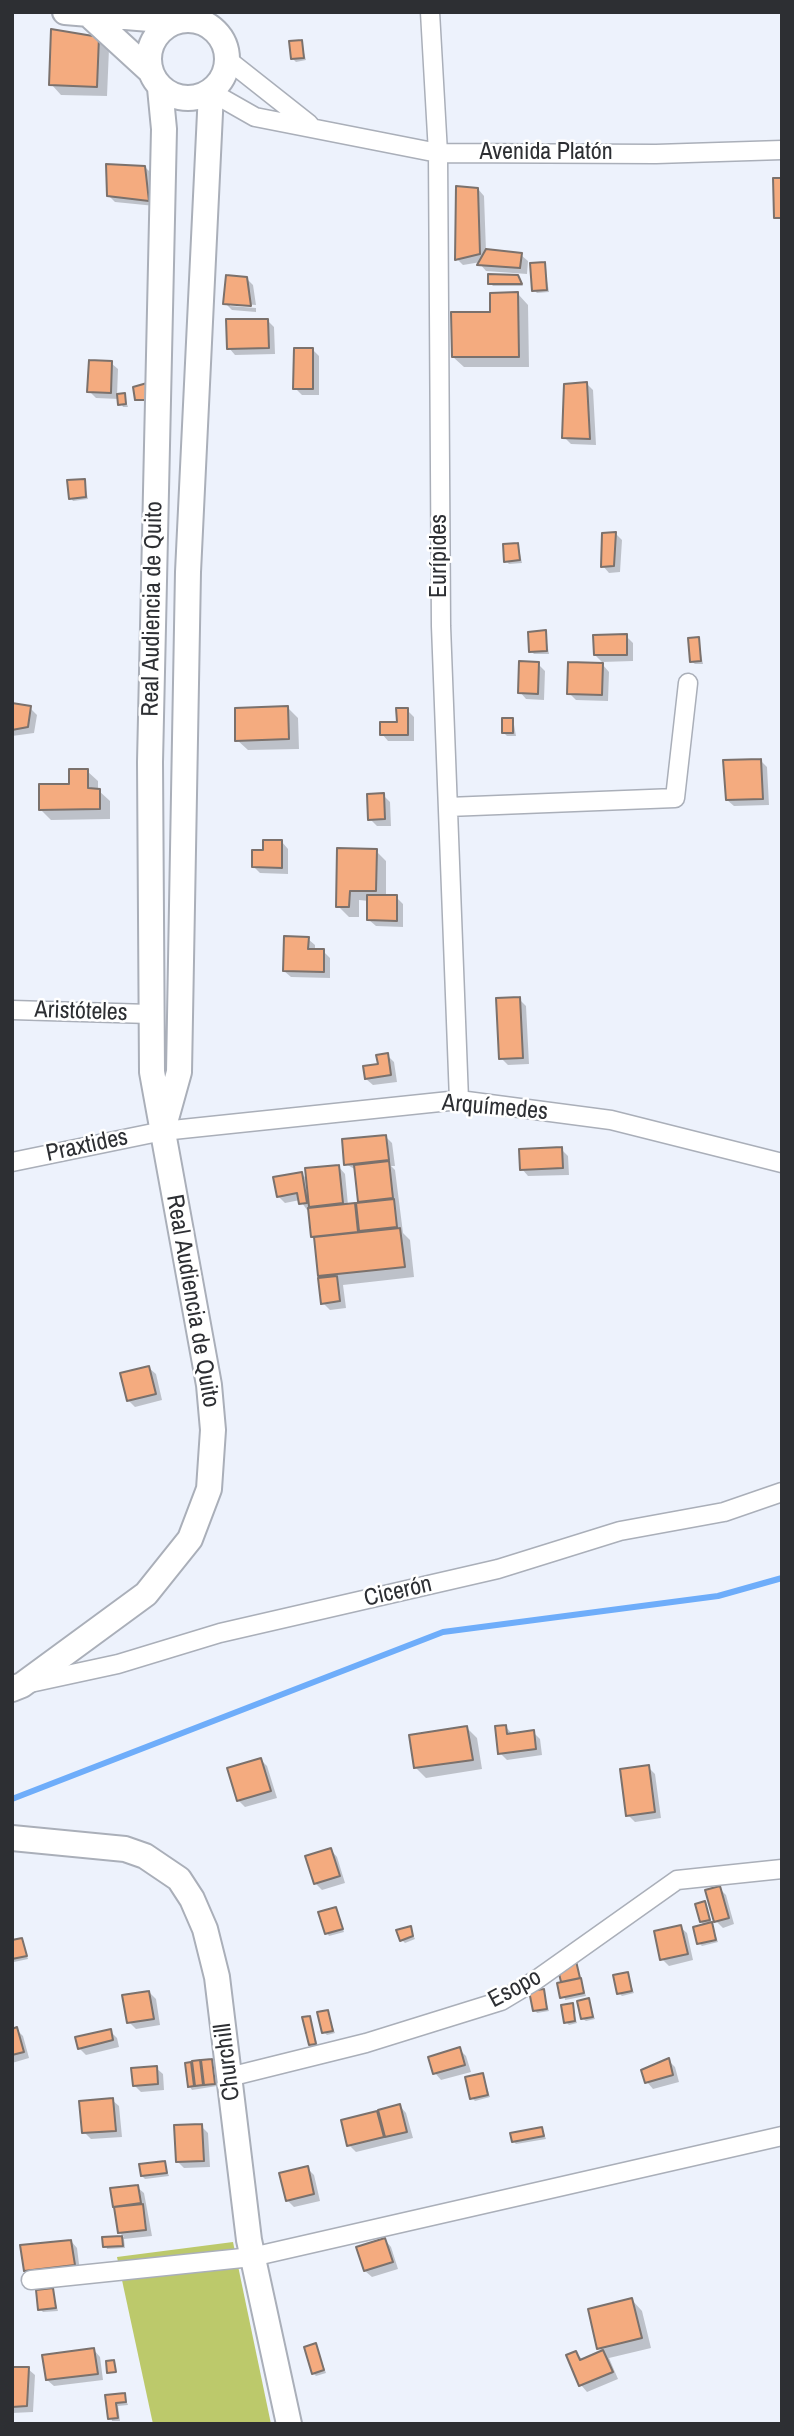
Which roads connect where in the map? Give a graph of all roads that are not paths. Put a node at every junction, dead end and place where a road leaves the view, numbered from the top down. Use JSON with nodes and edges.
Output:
{"nodes":[{"id":1,"x":430,"y":12,"type":"edge"},
{"id":2,"x":77,"y":13,"type":"edge"},
{"id":3,"x":174,"y":17,"type":"edge"},
{"id":4,"x":211,"y":20,"type":"edge"},
{"id":5,"x":228,"y":60,"type":"junction"},
{"id":6,"x":154,"y":79,"type":"junction"},
{"id":7,"x":211,"y":92,"type":"junction"},
{"id":8,"x":312,"y":126,"type":"junction"},
{"id":9,"x":782,"y":150,"type":"edge"},
{"id":10,"x":438,"y":152,"type":"junction"},
{"id":11,"x":688,"y":683,"type":"dead end"},
{"id":12,"x":448,"y":807,"type":"junction"},
{"id":13,"x":12,"y":1010,"type":"edge"},
{"id":14,"x":150,"y":1014,"type":"junction"},
{"id":15,"x":459,"y":1100,"type":"junction"},
{"id":16,"x":163,"y":1130,"type":"junction"},
{"id":17,"x":12,"y":1162,"type":"edge"},
{"id":18,"x":782,"y":1163,"type":"edge"},
{"id":19,"x":782,"y":1492,"type":"edge"},
{"id":20,"x":16,"y":1686,"type":"edge"},
{"id":21,"x":12,"y":1838,"type":"edge"},
{"id":22,"x":782,"y":1868,"type":"edge"},
{"id":23,"x":229,"y":2077,"type":"junction"},
{"id":24,"x":782,"y":2136,"type":"edge"},
{"id":25,"x":252,"y":2257,"type":"junction"},
{"id":26,"x":30,"y":2280,"type":"dead end"},
{"id":27,"x":289,"y":2424,"type":"edge"}],
"edges":[{"from":1,"to":10,"type":"street","name":"Eurípides"},
{"from":2,"to":3,"type":"main road"},
{"from":2,"to":6,"type":"main road"},
{"from":3,"to":4,"type":"main road"},
{"from":3,"to":6,"type":"main road"},
{"from":4,"to":5,"type":"main road"},
{"from":5,"to":7,"type":"main road"},
{"from":5,"to":8,"type":"street","name":"Avenida Platón"},
{"from":6,"to":7,"type":"main road"},
{"from":6,"to":14,"type":"main road","name":"Real Audiencia de Quito"},
{"from":7,"to":8,"type":"street","name":"Avenida Platón"},
{"from":7,"to":16,"type":"main road","name":"Real Audiencia de Quito"},
{"from":8,"to":10,"type":"street","name":"Avenida Platón"},
{"from":9,"to":10,"type":"street","name":"Avenida Platón"},
{"from":10,"to":12,"type":"street","name":"Eurípides"},
{"from":11,"to":12,"type":"street"},
{"from":12,"to":15,"type":"street","name":"Eurípides"},
{"from":13,"to":14,"type":"street","name":"Aristóteles"},
{"from":14,"to":16,"type":"main road","name":"Real Audiencia de Quito"},
{"from":15,"to":16,"type":"street","name":"Arquímedes"},
{"from":15,"to":18,"type":"street","name":"Arquímedes"},
{"from":16,"to":17,"type":"street","name":"Praxtides"},
{"from":16,"to":20,"type":"main road","name":"Real Audiencia de Quito"},
{"from":19,"to":20,"type":"street","name":"Cicerón"},
{"from":21,"to":23,"type":"main road","name":"Churchill"},
{"from":22,"to":23,"type":"street","name":"Esopo"},
{"from":23,"to":25,"type":"main road","name":"Churchill"},
{"from":24,"to":25,"type":"street"},
{"from":25,"to":26,"type":"street"},
{"from":25,"to":27,"type":"main road","name":"Churchill"}]}
